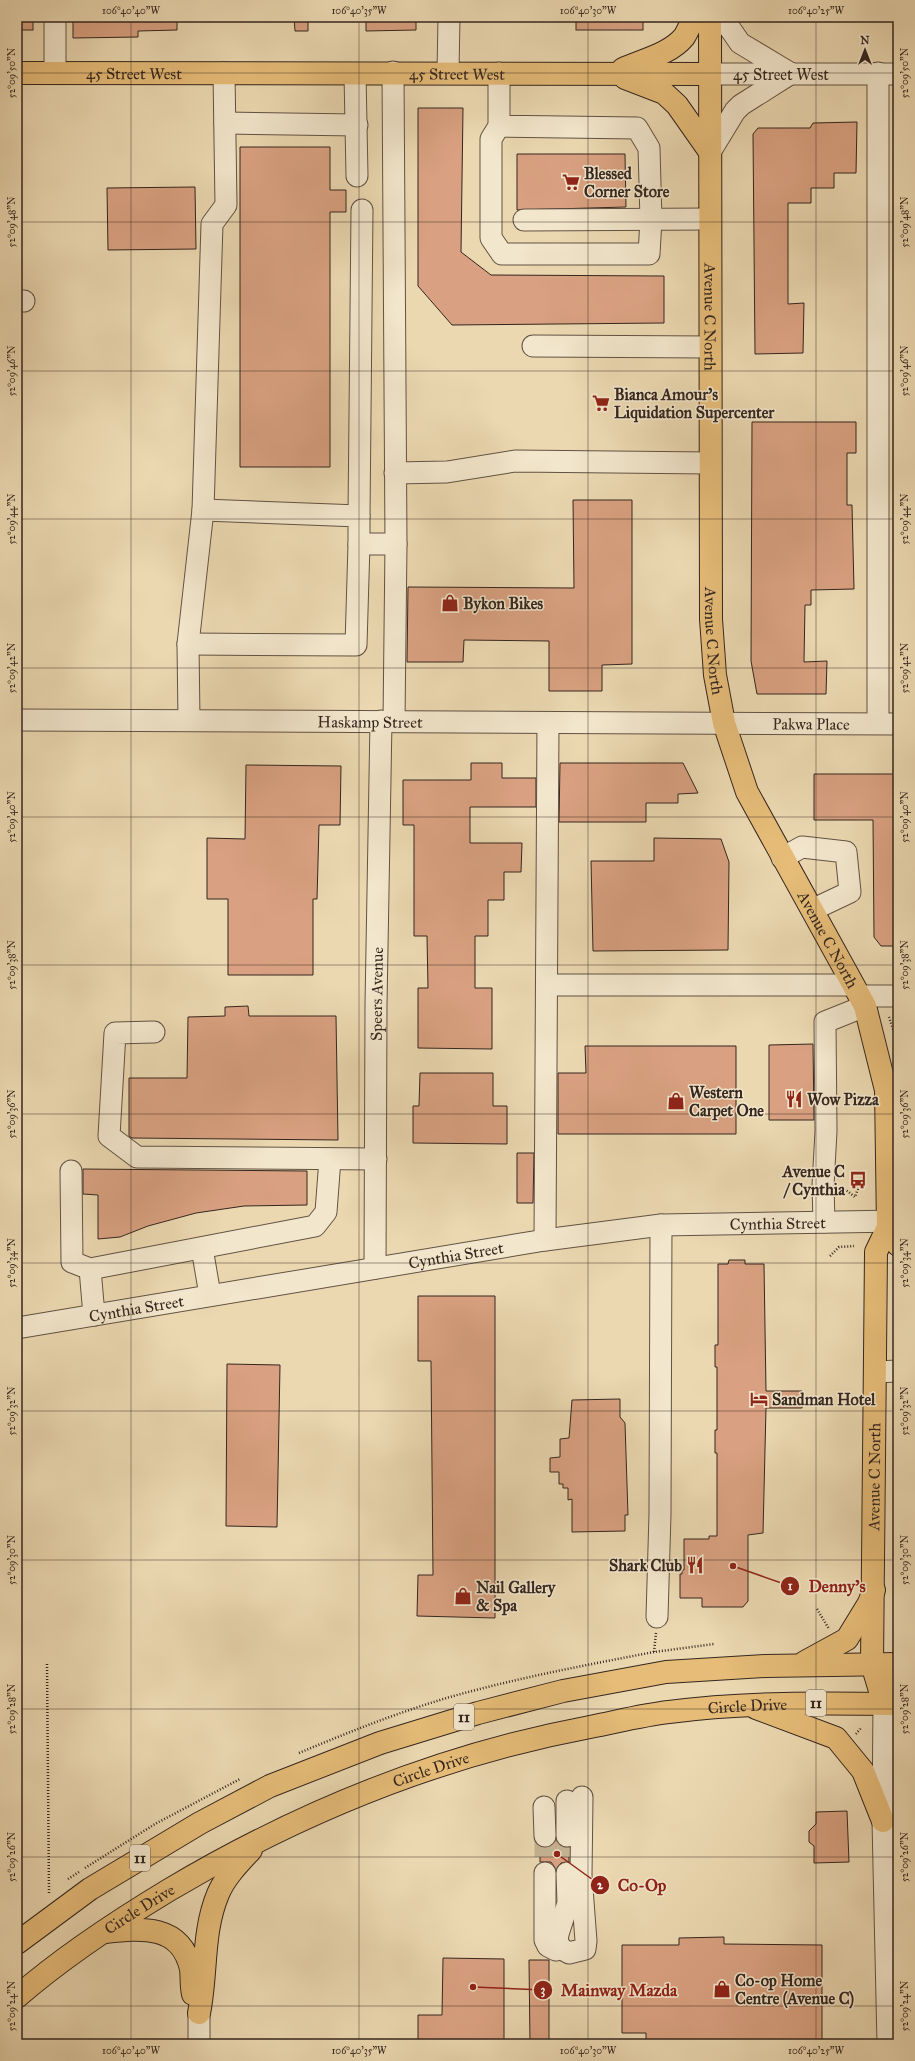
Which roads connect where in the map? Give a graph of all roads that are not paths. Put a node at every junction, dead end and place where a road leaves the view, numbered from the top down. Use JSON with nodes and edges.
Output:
{"nodes":[{"id":1,"x":55,"y":17,"type":"edge"},
{"id":2,"x":449,"y":17,"type":"edge"},
{"id":3,"x":694,"y":17,"type":"edge"},
{"id":4,"x":710,"y":17,"type":"edge"},
{"id":5,"x":722,"y":17,"type":"edge"},
{"id":6,"x":224,"y":72,"type":"junction"},
{"id":7,"x":393,"y":72,"type":"junction"},
{"id":8,"x":17,"y":73,"type":"edge"},
{"id":9,"x":55,"y":73,"type":"junction"},
{"id":10,"x":448,"y":73,"type":"junction"},
{"id":11,"x":499,"y":73,"type":"junction"},
{"id":12,"x":612,"y":73,"type":"junction"},
{"id":13,"x":791,"y":73,"type":"junction"},
{"id":14,"x":888,"y":73,"type":"edge"},
{"id":15,"x":355,"y":74,"type":"junction"},
{"id":16,"x":709,"y":74,"type":"junction"},
{"id":17,"x":225,"y":123,"type":"junction"},
{"id":18,"x":357,"y":125,"type":"junction"},
{"id":19,"x":499,"y":126,"type":"junction"},
{"id":20,"x":710,"y":152,"type":"junction"},
{"id":21,"x":357,"y":176,"type":"dead end"},
{"id":22,"x":362,"y":210,"type":"dead end"},
{"id":23,"x":710,"y":219,"type":"junction"},
{"id":24,"x":524,"y":220,"type":"dead end"},
{"id":25,"x":651,"y":220,"type":"junction"},
{"id":26,"x":533,"y":346,"type":"dead end"},
{"id":27,"x":710,"y":346,"type":"junction"},
{"id":28,"x":710,"y":463,"type":"junction"},
{"id":29,"x":395,"y":473,"type":"junction"},
{"id":30,"x":203,"y":510,"type":"junction"},
{"id":31,"x":359,"y":516,"type":"junction"},
{"id":32,"x":359,"y":544,"type":"junction"},
{"id":33,"x":396,"y":544,"type":"junction"},
{"id":34,"x":188,"y":644,"type":"junction"},
{"id":35,"x":17,"y":720,"type":"edge"},
{"id":36,"x":189,"y":720,"type":"junction"},
{"id":37,"x":388,"y":721,"type":"junction"},
{"id":38,"x":548,"y":722,"type":"junction"},
{"id":39,"x":724,"y":723,"type":"junction"},
{"id":40,"x":888,"y":723,"type":"edge"},
{"id":41,"x":782,"y":858,"type":"junction"},
{"id":42,"x":812,"y":910,"type":"junction"},
{"id":43,"x":547,"y":985,"type":"junction"},
{"id":44,"x":871,"y":996,"type":"edge"},
{"id":45,"x":154,"y":1032,"type":"dead end"},
{"id":46,"x":330,"y":1159,"type":"junction"},
{"id":47,"x":376,"y":1159,"type":"junction"},
{"id":48,"x":71,"y":1171,"type":"dead end"},
{"id":49,"x":824,"y":1222,"type":"junction"},
{"id":50,"x":661,"y":1225,"type":"junction"},
{"id":51,"x":893,"y":1228,"type":"edge"},
{"id":52,"x":545,"y":1240,"type":"junction"},
{"id":53,"x":202,"y":1248,"type":"junction"},
{"id":54,"x":375,"y":1268,"type":"junction"},
{"id":55,"x":90,"y":1270,"type":"junction"},
{"id":56,"x":210,"y":1295,"type":"junction"},
{"id":57,"x":94,"y":1315,"type":"junction"},
{"id":58,"x":17,"y":1328,"type":"edge"},
{"id":59,"x":898,"y":1371,"type":"edge"},
{"id":60,"x":875,"y":1372,"type":"junction"},
{"id":61,"x":874,"y":1590,"type":"junction"},
{"id":62,"x":657,"y":1617,"type":"road end"},
{"id":63,"x":801,"y":1664,"type":"junction"},
{"id":64,"x":872,"y":1664,"type":"junction"},
{"id":65,"x":898,"y":1664,"type":"edge"},
{"id":66,"x":898,"y":1670,"type":"edge"},
{"id":67,"x":891,"y":1704,"type":"edge"},
{"id":68,"x":747,"y":1705,"type":"junction"},
{"id":69,"x":544,"y":1807,"type":"dead end"},
{"id":70,"x":888,"y":1824,"type":"edge"},
{"id":71,"x":545,"y":1836,"type":"tunnel mouth"},
{"id":72,"x":567,"y":1836,"type":"tunnel mouth"},
{"id":73,"x":262,"y":1839,"type":"junction"},
{"id":74,"x":545,"y":1873,"type":"tunnel mouth"},
{"id":75,"x":567,"y":1873,"type":"tunnel mouth"},
{"id":76,"x":891,"y":1886,"type":"edge"},
{"id":77,"x":892,"y":1929,"type":"edge"},
{"id":78,"x":102,"y":1933,"type":"junction"},
{"id":79,"x":17,"y":1943,"type":"edge"},
{"id":80,"x":562,"y":1949,"type":"junction"},
{"id":81,"x":17,"y":1997,"type":"edge"},
{"id":82,"x":199,"y":2013,"type":"junction"},
{"id":83,"x":199,"y":2044,"type":"edge"},
{"id":84,"x":888,"y":2044,"type":"edge"}],
"edges":[{"from":1,"to":9,"type":"street"},
{"from":2,"to":10,"type":"street"},
{"from":3,"to":12,"type":"main road"},
{"from":4,"to":16,"type":"main road","name":"Avenue C North"},
{"from":5,"to":13,"type":"street"},
{"from":6,"to":9,"type":"main road","name":"45 Street West"},
{"from":6,"to":15,"type":"main road","name":"45 Street West"},
{"from":6,"to":17,"type":"street"},
{"from":7,"to":10,"type":"main road","name":"45 Street West"},
{"from":7,"to":15,"type":"main road","name":"45 Street West"},
{"from":7,"to":29,"type":"street","name":"Speers Avenue"},
{"from":8,"to":9,"type":"main road","name":"45 Street West"},
{"from":10,"to":11,"type":"main road","name":"45 Street West"},
{"from":11,"to":12,"type":"main road","name":"45 Street West"},
{"from":11,"to":19,"type":"street"},
{"from":12,"to":16,"type":"main road","name":"45 Street West"},
{"from":12,"to":20,"type":"main road"},
{"from":13,"to":14,"type":"street","name":"45 Street West"},
{"from":13,"to":16,"type":"street","name":"45 Street West"},
{"from":13,"to":20,"type":"street"},
{"from":14,"to":40,"type":"street"},
{"from":15,"to":18,"type":"street"},
{"from":16,"to":20,"type":"main road","name":"Avenue C North"},
{"from":17,"to":18,"type":"street"},
{"from":17,"to":30,"type":"street"},
{"from":18,"to":21,"type":"street"},
{"from":19,"to":25,"type":"street"},
{"from":19,"to":25,"type":"street"},
{"from":20,"to":23,"type":"main road","name":"Avenue C North"},
{"from":22,"to":31,"type":"street"},
{"from":23,"to":25,"type":"street"},
{"from":23,"to":27,"type":"main road","name":"Avenue C North"},
{"from":24,"to":25,"type":"street"},
{"from":26,"to":27,"type":"street"},
{"from":27,"to":28,"type":"main road","name":"Avenue C North"},
{"from":28,"to":29,"type":"street"},
{"from":28,"to":39,"type":"main road","name":"Avenue C North"},
{"from":29,"to":33,"type":"street","name":"Speers Avenue"},
{"from":30,"to":31,"type":"street"},
{"from":30,"to":34,"type":"street"},
{"from":31,"to":32,"type":"street"},
{"from":32,"to":33,"type":"street"},
{"from":32,"to":34,"type":"street"},
{"from":33,"to":37,"type":"street","name":"Speers Avenue"},
{"from":34,"to":36,"type":"street"},
{"from":35,"to":36,"type":"street","name":"Haskamp Street"},
{"from":36,"to":37,"type":"street","name":"Haskamp Street"},
{"from":37,"to":38,"type":"street","name":"Haskamp Street"},
{"from":37,"to":47,"type":"street","name":"Speers Avenue"},
{"from":38,"to":39,"type":"street","name":"Haskamp Street"},
{"from":38,"to":43,"type":"street"},
{"from":39,"to":40,"type":"street","name":"Pakwa Place"},
{"from":39,"to":41,"type":"main road","name":"Avenue C North"},
{"from":41,"to":42,"type":"main road","name":"Avenue C North"},
{"from":41,"to":42,"type":"street"},
{"from":42,"to":44,"type":"main road","name":"Avenue C North"},
{"from":43,"to":44,"type":"street"},
{"from":43,"to":52,"type":"street"},
{"from":44,"to":49,"type":"street"},
{"from":44,"to":51,"type":"main road","name":"Avenue C North"},
{"from":45,"to":46,"type":"street"},
{"from":46,"to":47,"type":"street"},
{"from":46,"to":53,"type":"street"},
{"from":47,"to":54,"type":"street","name":"Speers Avenue"},
{"from":48,"to":55,"type":"street"},
{"from":49,"to":50,"type":"street","name":"Cynthia Street"},
{"from":49,"to":51,"type":"street","name":"Cynthia Street"},
{"from":50,"to":52,"type":"street","name":"Cynthia Street"},
{"from":50,"to":62,"type":"street"},
{"from":51,"to":60,"type":"main road","name":"Avenue C North"},
{"from":52,"to":54,"type":"street","name":"Cynthia Street"},
{"from":53,"to":55,"type":"street"},
{"from":53,"to":56,"type":"street"},
{"from":54,"to":56,"type":"street","name":"Cynthia Street"},
{"from":55,"to":57,"type":"street"},
{"from":56,"to":57,"type":"street","name":"Cynthia Street"},
{"from":57,"to":58,"type":"street","name":"Cynthia Street"},
{"from":59,"to":60,"type":"street"},
{"from":60,"to":61,"type":"main road","name":"Avenue C North"},
{"from":61,"to":63,"type":"main road"},
{"from":61,"to":64,"type":"main road","name":"Avenue C North"},
{"from":63,"to":64,"type":"main road","number":"11"},
{"from":63,"to":79,"type":"main road","number":"11"},
{"from":64,"to":65,"type":"main road","number":"11"},
{"from":64,"to":67,"type":"main road","name":"Avenue C North"},
{"from":66,"to":67,"type":"main road","name":"Avenue C North"},
{"from":67,"to":68,"type":"main road","name":"Circle Drive","number":"11"},
{"from":67,"to":70,"type":"street","name":"Avenue C North"},
{"from":68,"to":70,"type":"main road"},
{"from":68,"to":73,"type":"main road","name":"Circle Drive","number":"11"},
{"from":69,"to":71,"type":"street"},
{"from":70,"to":76,"type":"street","name":"Avenue C North"},
{"from":72,"to":80,"type":"street"},
{"from":73,"to":78,"type":"main road","name":"Circle Drive","number":"11"},
{"from":73,"to":82,"type":"main road"},
{"from":74,"to":80,"type":"street"},
{"from":75,"to":80,"type":"street"},
{"from":76,"to":77,"type":"street","name":"Avenue C North"},
{"from":77,"to":84,"type":"street","name":"Avenue C North"},
{"from":78,"to":81,"type":"main road","name":"Circle Drive","number":"11"},
{"from":78,"to":82,"type":"main road"},
{"from":82,"to":83,"type":"street"}]}
